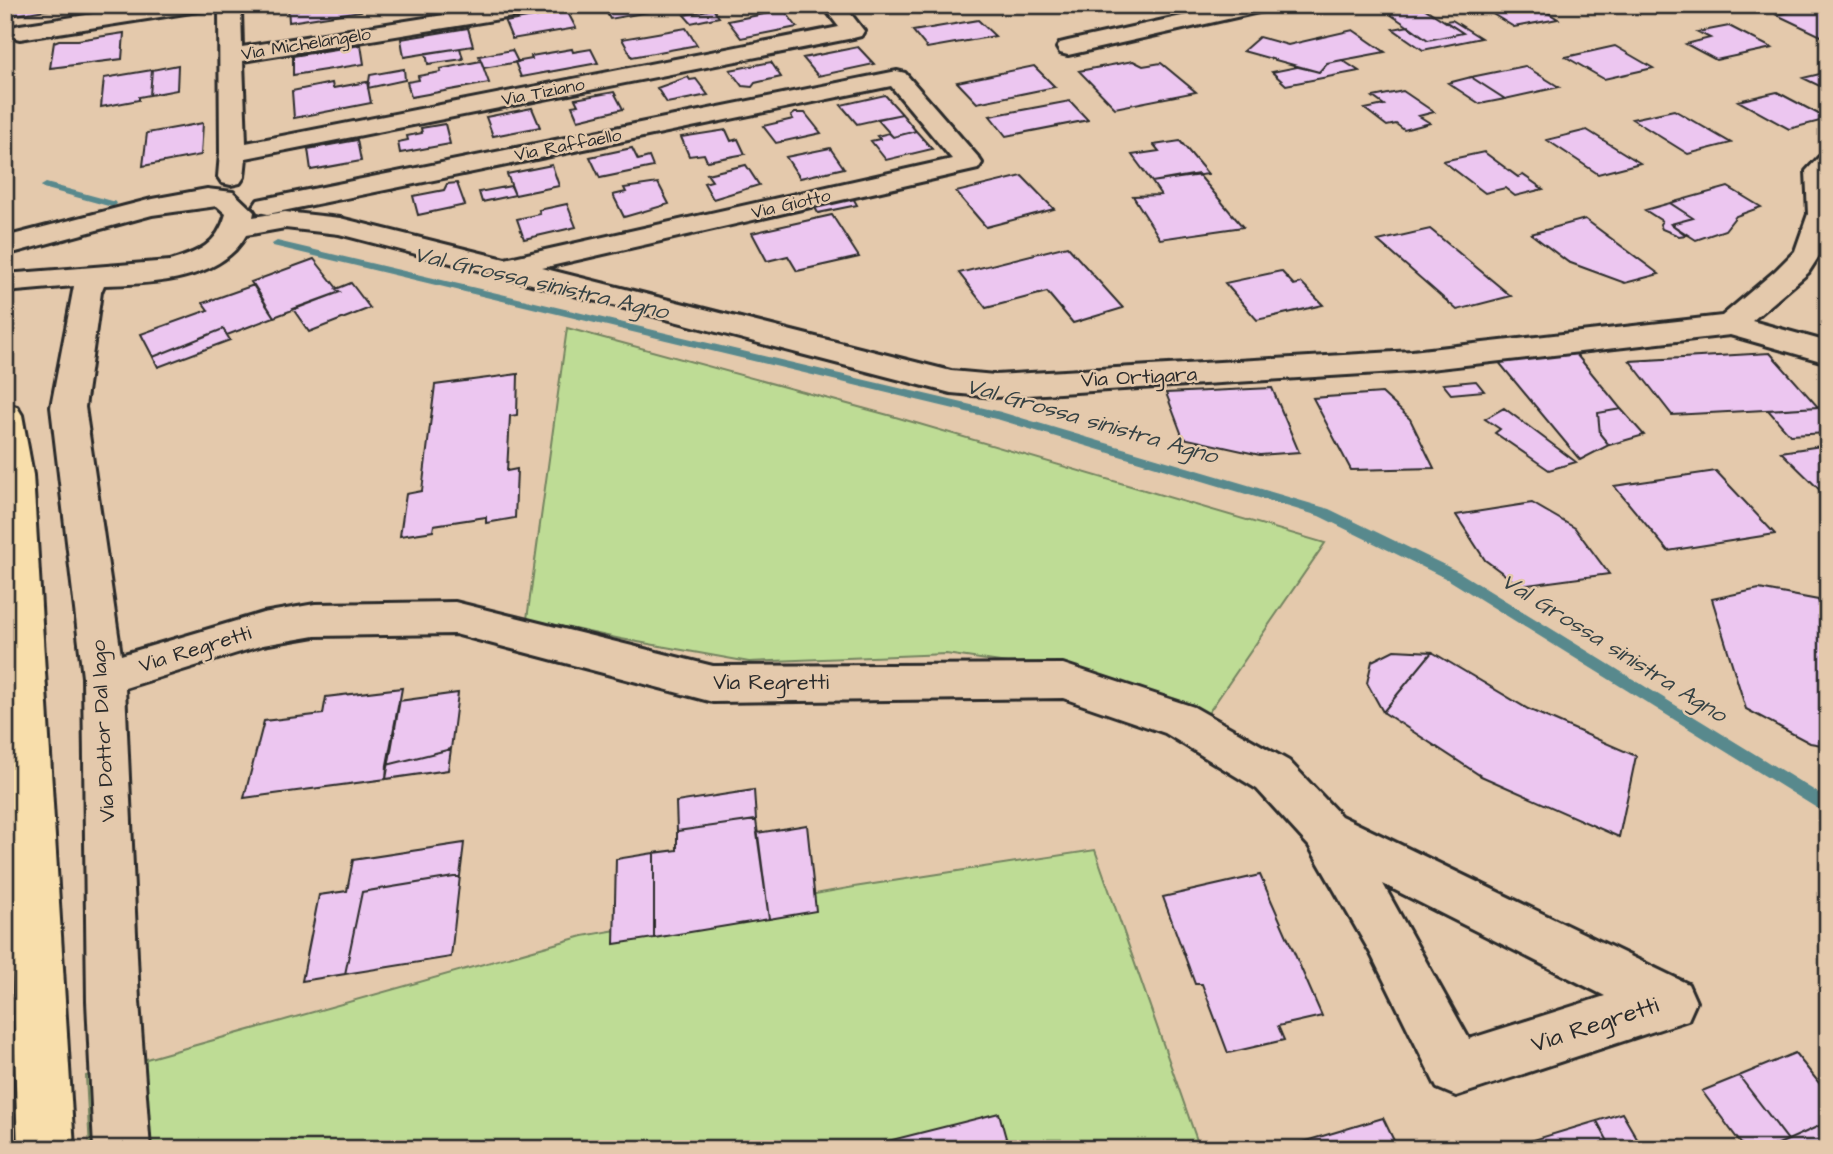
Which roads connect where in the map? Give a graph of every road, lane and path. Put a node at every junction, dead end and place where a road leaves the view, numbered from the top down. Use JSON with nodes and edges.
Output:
{"nodes":[{"id":1,"x":198,"y":5,"type":"edge"},
{"id":2,"x":228,"y":5,"type":"edge"},
{"id":3,"x":549,"y":5,"type":"edge"},
{"id":4,"x":833,"y":5,"type":"edge"},
{"id":5,"x":1263,"y":5,"type":"edge"},
{"id":6,"x":20,"y":32,"type":"dead end"},
{"id":7,"x":1068,"y":48,"type":"dead end"},
{"id":8,"x":230,"y":56,"type":"junction"},
{"id":9,"x":897,"y":78,"type":"joint"},
{"id":10,"x":233,"y":153,"type":"junction"},
{"id":11,"x":1828,"y":163,"type":"edge"},
{"id":12,"x":233,"y":213,"type":"junction"},
{"id":13,"x":5,"y":246,"type":"edge"},
{"id":14,"x":504,"y":268,"type":"junction"},
{"id":15,"x":93,"y":274,"type":"junction"},
{"id":16,"x":5,"y":283,"type":"edge"},
{"id":17,"x":1731,"y":326,"type":"junction"},
{"id":18,"x":1828,"y":353,"type":"edge"},
{"id":19,"x":5,"y":415,"type":"edge"},
{"id":20,"x":104,"y":677,"type":"junction"},
{"id":21,"x":1325,"y":831,"type":"junction"},
{"id":22,"x":46,"y":1149,"type":"edge"},
{"id":23,"x":122,"y":1149,"type":"edge"}],
"edges":[{"from":1,"to":6,"type":"street"},
{"from":2,"to":8,"type":"street"},
{"from":3,"to":8,"type":"street","name":"Via Michelangelo"},
{"from":4,"to":10,"type":"street","name":"Via Tiziano"},
{"from":5,"to":7,"type":"street"},
{"from":8,"to":10,"type":"street"},
{"from":9,"to":12,"type":"street","name":"Via Raffaello"},
{"from":9,"to":14,"type":"street","name":"Via Giotto"},
{"from":10,"to":12,"type":"street"},
{"from":11,"to":17,"type":"street"},
{"from":12,"to":13,"type":"street"},
{"from":12,"to":14,"type":"street","name":"Via Ortigara"},
{"from":12,"to":15,"type":"street"},
{"from":14,"to":17,"type":"street","name":"Via Ortigara"},
{"from":15,"to":16,"type":"street"},
{"from":15,"to":20,"type":"street","name":"Via Dottor Dal lago"},
{"from":17,"to":18,"type":"street"},
{"from":19,"to":22,"type":"main road"},
{"from":20,"to":21,"type":"street","name":"Via Regretti"},
{"from":20,"to":23,"type":"street","name":"Via Dottor Dal lago"},
{"from":21,"to":21,"type":"street","name":"Via Regretti"}]}
